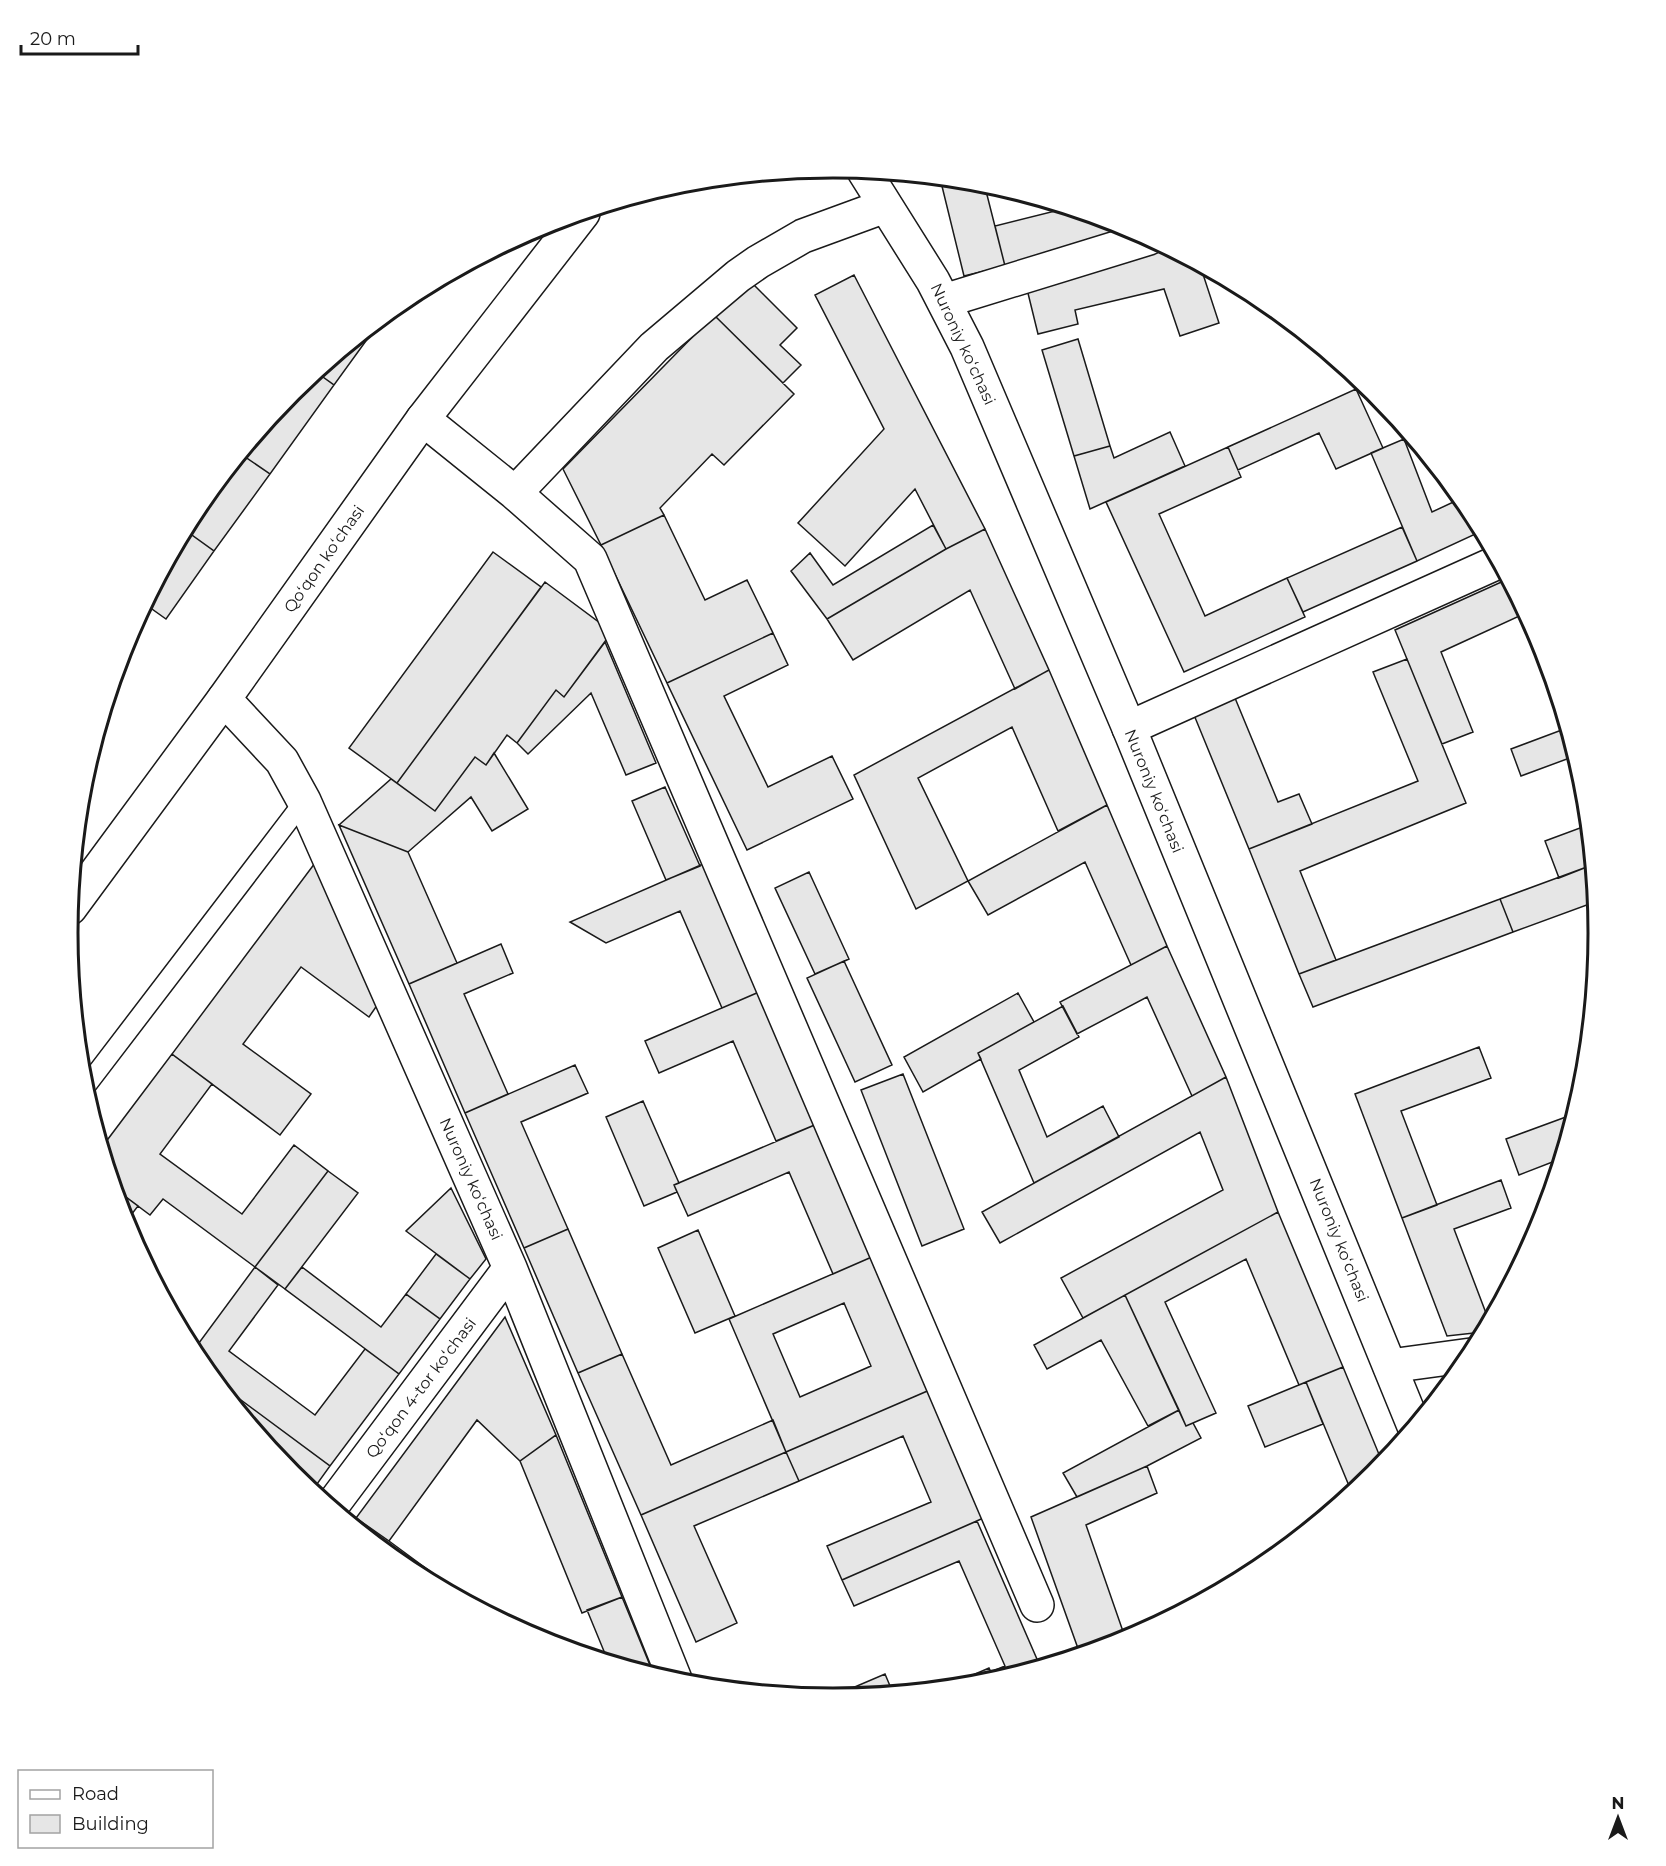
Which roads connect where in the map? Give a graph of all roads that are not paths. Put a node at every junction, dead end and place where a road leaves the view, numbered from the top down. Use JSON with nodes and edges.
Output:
{"nodes":[{"id":1,"x":870,"y":180,"type":"edge"},
{"id":2,"x":885,"y":206,"type":"junction"},
{"id":3,"x":575,"y":224,"type":"edge"},
{"id":4,"x":1137,"y":242,"type":"edge"},
{"id":5,"x":944,"y":301,"type":"junction"},
{"id":6,"x":423,"y":419,"type":"junction"},
{"id":7,"x":515,"y":493,"type":"junction"},
{"id":8,"x":1492,"y":565,"type":"edge"},
{"id":9,"x":224,"y":699,"type":"junction"},
{"id":10,"x":1129,"y":728,"type":"junction"},
{"id":11,"x":304,"y":801,"type":"junction"},
{"id":12,"x":80,"y":895,"type":"edge"},
{"id":13,"x":93,"y":1078,"type":"edge"},
{"id":14,"x":510,"y":1269,"type":"junction"},
{"id":15,"x":1458,"y":1357,"type":"edge"},
{"id":16,"x":1390,"y":1366,"type":"junction"},
{"id":17,"x":1411,"y":1419,"type":"edge"},
{"id":18,"x":336,"y":1502,"type":"edge"},
{"id":19,"x":1037,"y":1605,"type":"dead end"},
{"id":20,"x":671,"y":1670,"type":"edge"}],
"edges":[{"from":1,"to":2,"type":"street","name":"Nuroniy koʻchasi"},
{"from":2,"to":5,"type":"street","name":"Nuroniy koʻchasi"},
{"from":2,"to":7,"type":"street"},
{"from":3,"to":6,"type":"street","name":"Qoʻqon koʻchasi"},
{"from":4,"to":5,"type":"street"},
{"from":5,"to":10,"type":"street","name":"Nuroniy koʻchasi"},
{"from":6,"to":7,"type":"street"},
{"from":6,"to":9,"type":"street","name":"Qoʻqon koʻchasi"},
{"from":7,"to":19,"type":"street"},
{"from":8,"to":10,"type":"street"},
{"from":9,"to":11,"type":"street","name":"Nuroniy koʻchasi"},
{"from":9,"to":12,"type":"street","name":"Qoʻqon koʻchasi"},
{"from":10,"to":16,"type":"street","name":"Nuroniy koʻchasi"},
{"from":11,"to":13,"type":"lane"},
{"from":11,"to":14,"type":"street","name":"Nuroniy koʻchasi"},
{"from":14,"to":18,"type":"street","name":"Qoʻqon 4-tor koʻchasi"},
{"from":14,"to":20,"type":"street","name":"Nuroniy koʻchasi"},
{"from":15,"to":16,"type":"street"},
{"from":16,"to":17,"type":"street","name":"Nuroniy koʻchasi"}]}
